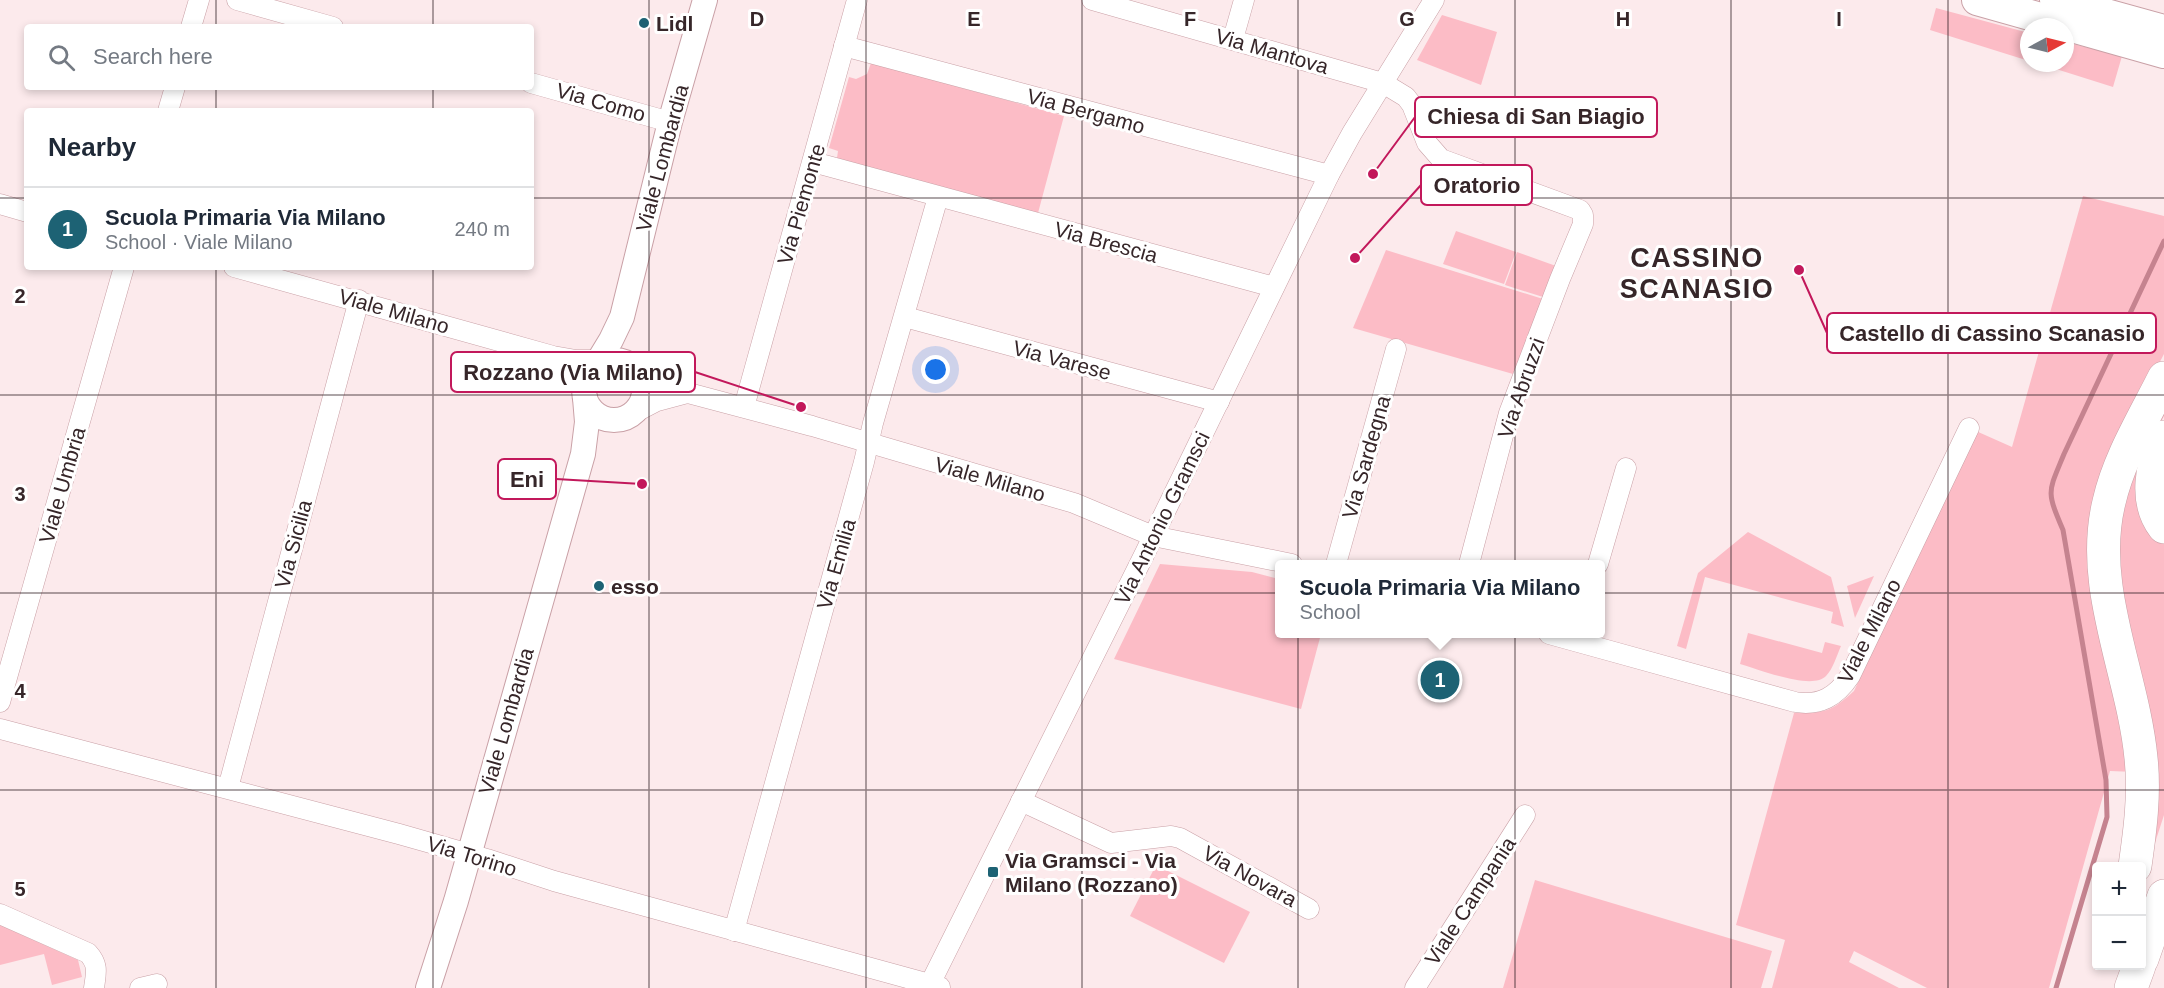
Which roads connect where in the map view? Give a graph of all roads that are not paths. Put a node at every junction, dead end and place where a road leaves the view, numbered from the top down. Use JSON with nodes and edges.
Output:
{"nodes":[{"id":1,"x":199,"y":0,"type":"edge"},
{"id":2,"x":237,"y":0,"type":"edge"},
{"id":3,"x":705,"y":0,"type":"edge"},
{"id":4,"x":857,"y":0,"type":"edge"},
{"id":5,"x":1092,"y":0,"type":"edge"},
{"id":6,"x":1244,"y":0,"type":"edge"},
{"id":7,"x":1421,"y":0,"type":"edge"},
{"id":8,"x":1434,"y":0,"type":"edge"},
{"id":9,"x":2055,"y":0,"type":"edge"},
{"id":10,"x":1985,"y":2,"type":"edge"},
{"id":11,"x":2032,"y":18,"type":"edge"},
{"id":12,"x":192,"y":24,"type":"edge"},
{"id":13,"x":322,"y":24,"type":"edge"},
{"id":14,"x":2164,"y":30,"type":"edge"},
{"id":15,"x":2074,"y":32,"type":"edge"},
{"id":16,"x":1233,"y":39,"type":"junction"},
{"id":17,"x":844,"y":46,"type":"junction"},
{"id":18,"x":1402,"y":50,"type":"junction"},
{"id":19,"x":2164,"y":53,"type":"edge"},
{"id":20,"x":2164,"y":63,"type":"edge"},
{"id":21,"x":1383,"y":83,"type":"junction"},
{"id":22,"x":534,"y":84,"type":"edge"},
{"id":23,"x":174,"y":90,"type":"edge"},
{"id":24,"x":169,"y":108,"type":"edge"},
{"id":25,"x":670,"y":122,"type":"junction"},
{"id":26,"x":813,"y":162,"type":"junction"},
{"id":27,"x":1329,"y":176,"type":"junction"},
{"id":28,"x":938,"y":197,"type":"junction"},
{"id":29,"x":0,"y":204,"type":"edge"},
{"id":30,"x":24,"y":211,"type":"edge"},
{"id":31,"x":1583,"y":215,"type":"joint"},
{"id":32,"x":123,"y":270,"type":"edge"},
{"id":33,"x":245,"y":270,"type":"edge"},
{"id":34,"x":1274,"y":287,"type":"junction"},
{"id":35,"x":359,"y":300,"type":"junction"},
{"id":36,"x":622,"y":317,"type":"junction"},
{"id":37,"x":905,"y":317,"type":"junction"},
{"id":38,"x":1396,"y":349,"type":"dead end"},
{"id":39,"x":553,"y":356,"type":"junction"},
{"id":40,"x":601,"y":363,"type":"junction"},
{"id":41,"x":636,"y":369,"type":"junction"},
{"id":42,"x":2164,"y":378,"type":"edge"},
{"id":43,"x":687,"y":393,"type":"junction"},
{"id":44,"x":585,"y":397,"type":"junction"},
{"id":45,"x":1219,"y":402,"type":"junction"},
{"id":46,"x":744,"y":407,"type":"junction"},
{"id":47,"x":631,"y":415,"type":"junction"},
{"id":48,"x":1969,"y":428,"type":"dead end"},
{"id":49,"x":2164,"y":436,"type":"edge"},
{"id":50,"x":869,"y":442,"type":"junction"},
{"id":51,"x":583,"y":454,"type":"junction"},
{"id":52,"x":1626,"y":468,"type":"dead end"},
{"id":53,"x":2164,"y":527,"type":"edge"},
{"id":54,"x":1154,"y":536,"type":"junction"},
{"id":55,"x":1337,"y":560,"type":"edge"},
{"id":56,"x":1470,"y":560,"type":"edge"},
{"id":57,"x":1599,"y":560,"type":"edge"},
{"id":58,"x":1275,"y":561,"type":"edge"},
{"id":59,"x":1580,"y":638,"type":"edge"},
{"id":60,"x":0,"y":702,"type":"edge"},
{"id":61,"x":0,"y":729,"type":"edge"},
{"id":62,"x":228,"y":788,"type":"junction"},
{"id":63,"x":1021,"y":801,"type":"junction"},
{"id":64,"x":1525,"y":815,"type":"dead end"},
{"id":65,"x":469,"y":854,"type":"junction"},
{"id":66,"x":2136,"y":862,"type":"edge"},
{"id":67,"x":2164,"y":896,"type":"edge"},
{"id":68,"x":1309,"y":909,"type":"dead end"},
{"id":69,"x":0,"y":914,"type":"edge"},
{"id":70,"x":734,"y":931,"type":"junction"},
{"id":71,"x":2146,"y":948,"type":"edge"},
{"id":72,"x":2119,"y":970,"type":"edge"},
{"id":73,"x":2138,"y":970,"type":"edge"},
{"id":74,"x":434,"y":986,"type":"edge"},
{"id":75,"x":933,"y":987,"type":"edge"},
{"id":76,"x":94,"y":988,"type":"edge"},
{"id":77,"x":1415,"y":988,"type":"edge"},
{"id":78,"x":2116,"y":988,"type":"edge"},
{"id":79,"x":2131,"y":988,"type":"edge"}],
"edges":[{"from":1,"to":12,"type":"street"},
{"from":2,"to":13,"type":"street"},
{"from":3,"to":25,"type":"street","name":"Viale Lombardia"},
{"from":4,"to":17,"type":"street","name":"Via Piemonte"},
{"from":5,"to":16,"type":"street","name":"Via Mantova"},
{"from":6,"to":16,"type":"street"},
{"from":7,"to":18,"type":"street","name":"Via Antonio Gramsci"},
{"from":8,"to":18,"type":"street","name":"Via Antonio Gramsci"},
{"from":9,"to":14,"type":"main road"},
{"from":10,"to":11,"type":"main road"},
{"from":10,"to":19,"type":"main road"},
{"from":15,"to":20,"type":"main road"},
{"from":16,"to":21,"type":"street","name":"Via Mantova"},
{"from":17,"to":26,"type":"street","name":"Via Piemonte"},
{"from":17,"to":27,"type":"street","name":"Via Bergamo"},
{"from":18,"to":21,"type":"street","name":"Via Antonio Gramsci"},
{"from":21,"to":27,"type":"street","name":"Via Antonio Gramsci"},
{"from":21,"to":31,"type":"street","name":"Via Mantova"},
{"from":22,"to":25,"type":"street","name":"Via Como"},
{"from":23,"to":24,"type":"street"},
{"from":25,"to":36,"type":"street","name":"Viale Lombardia"},
{"from":26,"to":28,"type":"street","name":"Via Brescia"},
{"from":26,"to":46,"type":"street","name":"Via Piemonte"},
{"from":27,"to":34,"type":"street","name":"Via Antonio Gramsci"},
{"from":28,"to":34,"type":"street","name":"Via Brescia"},
{"from":28,"to":37,"type":"street","name":"Via Emilia"},
{"from":29,"to":30,"type":"street"},
{"from":31,"to":56,"type":"street","name":"Via Abruzzi"},
{"from":32,"to":60,"type":"street","name":"Viale Umbria"},
{"from":33,"to":35,"type":"street","name":"Viale Milano"},
{"from":34,"to":45,"type":"street","name":"Via Antonio Gramsci"},
{"from":35,"to":39,"type":"street","name":"Viale Milano"},
{"from":35,"to":62,"type":"street","name":"Via Sicilia"},
{"from":36,"to":40,"type":"street","name":"Viale Lombardia"},
{"from":36,"to":41,"type":"street","name":"Viale Lombardia"},
{"from":37,"to":45,"type":"street","name":"Via Varese"},
{"from":37,"to":50,"type":"street","name":"Via Emilia"},
{"from":38,"to":55,"type":"street","name":"Via Sardegna"},
{"from":39,"to":40,"type":"street"},
{"from":39,"to":44,"type":"street"},
{"from":40,"to":41,"type":"street"},
{"from":40,"to":44,"type":"street"},
{"from":41,"to":43,"type":"street","name":"Viale Milano"},
{"from":41,"to":47,"type":"street"},
{"from":42,"to":66,"type":"highway"},
{"from":43,"to":46,"type":"street","name":"Viale Milano"},
{"from":43,"to":47,"type":"street","name":"Viale Milano"},
{"from":44,"to":47,"type":"street"},
{"from":44,"to":51,"type":"street","name":"Viale Lombardia"},
{"from":45,"to":54,"type":"street","name":"Via Antonio Gramsci"},
{"from":46,"to":50,"type":"street","name":"Viale Milano"},
{"from":47,"to":51,"type":"street","name":"Viale Lombardia"},
{"from":48,"to":59,"type":"street","name":"Viale Milano"},
{"from":49,"to":53,"type":"highway"},
{"from":50,"to":54,"type":"street","name":"Viale Milano"},
{"from":50,"to":70,"type":"street","name":"Via Emilia"},
{"from":51,"to":65,"type":"street","name":"Viale Lombardia"},
{"from":52,"to":57,"type":"street"},
{"from":54,"to":58,"type":"street","name":"Viale Milano"},
{"from":54,"to":63,"type":"street","name":"Via Antonio Gramsci"},
{"from":61,"to":62,"type":"street","name":"Via Torino"},
{"from":62,"to":65,"type":"street","name":"Via Torino"},
{"from":63,"to":68,"type":"street","name":"Via Novara"},
{"from":63,"to":75,"type":"street","name":"Via Antonio Gramsci"},
{"from":64,"to":77,"type":"street","name":"Viale Campania"},
{"from":65,"to":70,"type":"street","name":"Via Torino"},
{"from":65,"to":74,"type":"street","name":"Viale Lombardia"},
{"from":67,"to":71,"type":"highway"},
{"from":69,"to":76,"type":"street"},
{"from":70,"to":75,"type":"street","name":"Via Torino"},
{"from":72,"to":78,"type":"highway"},
{"from":73,"to":79,"type":"highway"}]}
